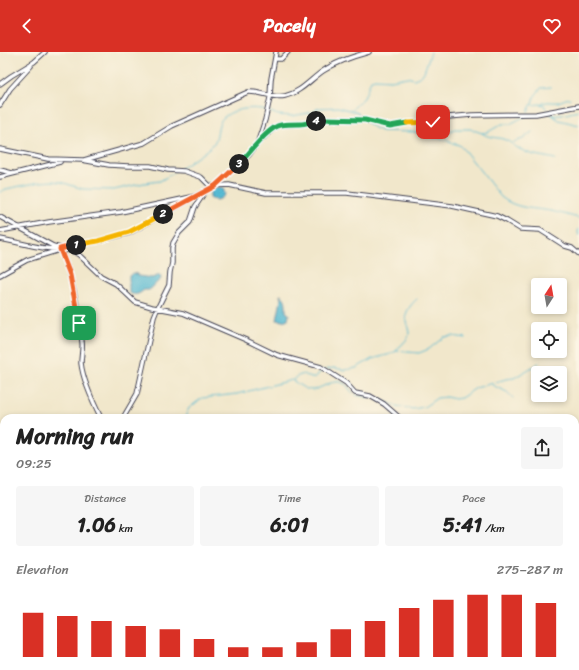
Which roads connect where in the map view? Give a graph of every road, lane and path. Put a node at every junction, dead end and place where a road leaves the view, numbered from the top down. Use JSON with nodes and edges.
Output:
{"nodes":[{"id":1,"x":44,"y":52,"type":"edge"},
{"id":2,"x":276,"y":52,"type":"edge"},
{"id":3,"x":288,"y":52,"type":"edge"},
{"id":4,"x":369,"y":52,"type":"edge"},
{"id":5,"x":275,"y":59,"type":"junction"},
{"id":6,"x":34,"y":62,"type":"junction"},
{"id":7,"x":0,"y":84,"type":"edge"},
{"id":8,"x":270,"y":96,"type":"junction"},
{"id":9,"x":0,"y":105,"type":"edge"},
{"id":10,"x":579,"y":106,"type":"edge"},
{"id":11,"x":257,"y":144,"type":"junction"},
{"id":12,"x":0,"y":149,"type":"edge"},
{"id":13,"x":65,"y":160,"type":"junction"},
{"id":14,"x":82,"y":160,"type":"junction"},
{"id":15,"x":0,"y":170,"type":"edge"},
{"id":16,"x":13,"y":174,"type":"junction"},
{"id":17,"x":0,"y":177,"type":"edge"},
{"id":18,"x":214,"y":187,"type":"junction"},
{"id":19,"x":206,"y":191,"type":"junction"},
{"id":20,"x":196,"y":196,"type":"junction"},
{"id":21,"x":0,"y":217,"type":"edge"},
{"id":22,"x":20,"y":227,"type":"junction"},
{"id":23,"x":0,"y":231,"type":"edge"},
{"id":24,"x":0,"y":239,"type":"edge"},
{"id":25,"x":60,"y":249,"type":"junction"},
{"id":26,"x":579,"y":254,"type":"edge"},
{"id":27,"x":0,"y":275,"type":"edge"},
{"id":28,"x":158,"y":307,"type":"junction"},
{"id":29,"x":99,"y":414,"type":"edge"},
{"id":30,"x":125,"y":414,"type":"edge"},
{"id":31,"x":395,"y":414,"type":"edge"}],
"edges":[{"from":1,"to":6,"type":"street"},
{"from":2,"to":5,"type":"street"},
{"from":3,"to":5,"type":"street"},
{"from":4,"to":8,"type":"street"},
{"from":5,"to":8,"type":"street"},
{"from":6,"to":7,"type":"street"},
{"from":6,"to":9,"type":"street"},
{"from":8,"to":11,"type":"street"},
{"from":8,"to":14,"type":"street"},
{"from":10,"to":11,"type":"street"},
{"from":11,"to":18,"type":"street"},
{"from":12,"to":13,"type":"street"},
{"from":13,"to":14,"type":"street"},
{"from":13,"to":16,"type":"street"},
{"from":14,"to":18,"type":"street"},
{"from":15,"to":16,"type":"street"},
{"from":16,"to":17,"type":"street"},
{"from":18,"to":19,"type":"street"},
{"from":18,"to":26,"type":"street"},
{"from":19,"to":20,"type":"street"},
{"from":19,"to":28,"type":"street"},
{"from":20,"to":22,"type":"street"},
{"from":20,"to":25,"type":"street"},
{"from":21,"to":22,"type":"street"},
{"from":22,"to":23,"type":"street"},
{"from":22,"to":25,"type":"street"},
{"from":24,"to":25,"type":"street"},
{"from":25,"to":27,"type":"street"},
{"from":25,"to":28,"type":"street"},
{"from":25,"to":29,"type":"street"},
{"from":28,"to":30,"type":"street"},
{"from":28,"to":31,"type":"street"}]}
